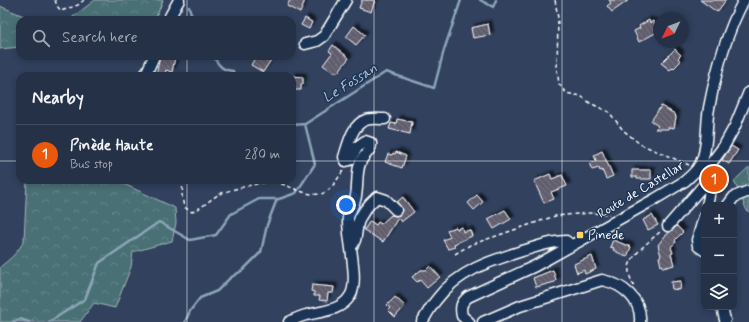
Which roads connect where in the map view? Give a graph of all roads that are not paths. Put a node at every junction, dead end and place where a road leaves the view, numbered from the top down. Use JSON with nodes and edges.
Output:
{"nodes":[{"id":1,"x":179,"y":0,"type":"edge"},
{"id":2,"x":346,"y":0,"type":"edge"},
{"id":3,"x":744,"y":0,"type":"edge"},
{"id":4,"x":170,"y":16,"type":"edge"},
{"id":5,"x":305,"y":44,"type":"dead end"},
{"id":6,"x":152,"y":60,"type":"edge"},
{"id":7,"x":147,"y":72,"type":"edge"},
{"id":8,"x":749,"y":92,"type":"edge"},
{"id":9,"x":385,"y":119,"type":"dead end"},
{"id":10,"x":703,"y":175,"type":"junction"},
{"id":11,"x":749,"y":191,"type":"edge"},
{"id":12,"x":708,"y":202,"type":"edge"},
{"id":13,"x":731,"y":202,"type":"edge"},
{"id":14,"x":396,"y":210,"type":"dead end"},
{"id":15,"x":668,"y":226,"type":"road end"},
{"id":16,"x":701,"y":227,"type":"edge"},
{"id":17,"x":571,"y":246,"type":"junction"},
{"id":18,"x":351,"y":247,"type":"junction"},
{"id":19,"x":701,"y":248,"type":"edge"},
{"id":20,"x":722,"y":310,"type":"edge"},
{"id":21,"x":724,"y":320,"type":"dead end"},
{"id":22,"x":290,"y":322,"type":"edge"},
{"id":23,"x":422,"y":322,"type":"edge"},
{"id":24,"x":469,"y":322,"type":"edge"},
{"id":25,"x":483,"y":322,"type":"edge"},
{"id":26,"x":640,"y":322,"type":"edge"}],
"edges":[{"from":1,"to":4,"type":"street"},
{"from":2,"to":5,"type":"street"},
{"from":3,"to":10,"type":"street","name":"Route de Castellar"},
{"from":6,"to":7,"type":"street"},
{"from":8,"to":10,"type":"street"},
{"from":9,"to":18,"type":"street"},
{"from":10,"to":12,"type":"street"},
{"from":10,"to":15,"type":"street"},
{"from":10,"to":17,"type":"street","name":"Route de Castellar"},
{"from":11,"to":13,"type":"street"},
{"from":14,"to":18,"type":"street"},
{"from":16,"to":19,"type":"street"},
{"from":17,"to":23,"type":"street"},
{"from":17,"to":24,"type":"street","name":"Route de Castellar"},
{"from":18,"to":22,"type":"street"},
{"from":20,"to":21,"type":"street"},
{"from":25,"to":26,"type":"street"}]}
